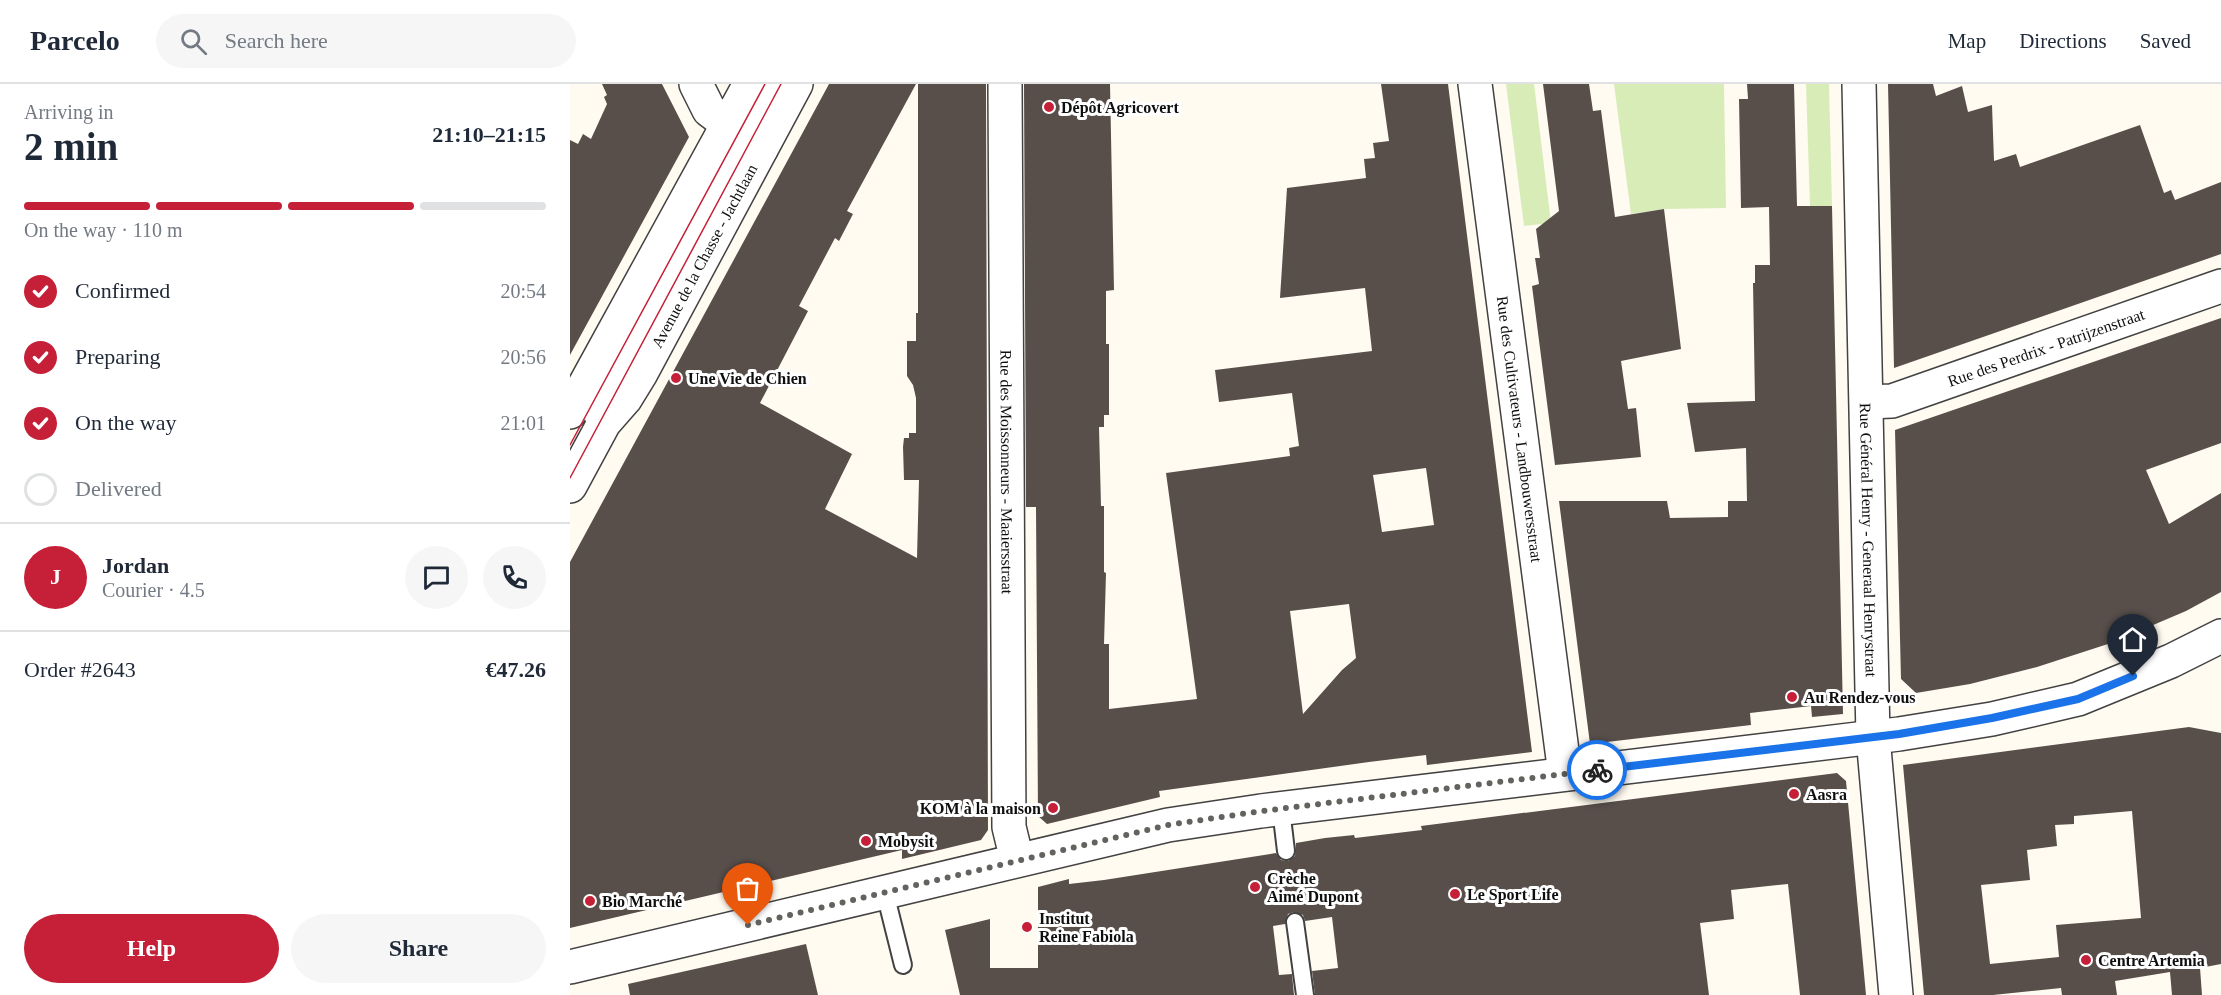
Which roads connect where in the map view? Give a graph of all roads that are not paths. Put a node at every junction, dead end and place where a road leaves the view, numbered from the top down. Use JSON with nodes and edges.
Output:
{"nodes":[{"id":1,"x":696,"y":84,"type":"edge"},
{"id":2,"x":750,"y":84,"type":"edge"},
{"id":3,"x":774,"y":84,"type":"edge"},
{"id":4,"x":796,"y":84,"type":"edge"},
{"id":5,"x":1005,"y":84,"type":"edge"},
{"id":6,"x":1475,"y":84,"type":"edge"},
{"id":7,"x":1859,"y":84,"type":"edge"},
{"id":8,"x":745,"y":137,"type":"junction"},
{"id":9,"x":2221,"y":286,"type":"edge"},
{"id":10,"x":1867,"y":402,"type":"junction"},
{"id":11,"x":604,"y":410,"type":"junction"},
{"id":12,"x":570,"y":412,"type":"edge"},
{"id":13,"x":570,"y":461,"type":"edge"},
{"id":14,"x":570,"y":486,"type":"edge"},
{"id":15,"x":2221,"y":636,"type":"edge"},
{"id":16,"x":1873,"y":737,"type":"junction"},
{"id":17,"x":1565,"y":774,"type":"junction"},
{"id":18,"x":1281,"y":809,"type":"junction"},
{"id":19,"x":1286,"y":851,"type":"dead end"},
{"id":20,"x":1017,"y":860,"type":"junction"},
{"id":21,"x":885,"y":893,"type":"junction"},
{"id":22,"x":1295,"y":922,"type":"dead end"},
{"id":23,"x":903,"y":965,"type":"dead end"},
{"id":24,"x":570,"y":967,"type":"edge"},
{"id":25,"x":1305,"y":995,"type":"edge"},
{"id":26,"x":1896,"y":995,"type":"edge"}],
"edges":[{"from":1,"to":8,"type":"street"},
{"from":2,"to":8,"type":"street","name":"Avenue de la Chasse - Jachtlaan"},
{"from":3,"to":8,"type":"lane","name":"Avenue de la Chasse - Jachtlaan"},
{"from":4,"to":8,"type":"street","name":"Avenue de la Chasse - Jachtlaan"},
{"from":5,"to":20,"type":"street","name":"Rue des Moissonneurs - Maaiersstraat"},
{"from":6,"to":17,"type":"street","name":"Rue des Cultivateurs - Landbouwersstraat"},
{"from":7,"to":10,"type":"street","name":"Rue Général Henry - Generaal Henrystraat"},
{"from":8,"to":11,"type":"street","name":"Avenue de la Chasse - Jachtlaan"},
{"from":8,"to":12,"type":"street","name":"Avenue de la Chasse - Jachtlaan"},
{"from":9,"to":10,"type":"street","name":"Rue des Perdrix - Patrijzenstraat"},
{"from":10,"to":16,"type":"street","name":"Rue Général Henry - Generaal Henrystraat"},
{"from":11,"to":13,"type":"lane","name":"Avenue de la Chasse - Jachtlaan"},
{"from":11,"to":14,"type":"street","name":"Avenue de la Chasse - Jachtlaan"},
{"from":15,"to":16,"type":"street"},
{"from":16,"to":17,"type":"street"},
{"from":16,"to":26,"type":"street","name":"Rue Général Henry - Generaal Henrystraat"},
{"from":17,"to":18,"type":"street"},
{"from":18,"to":19,"type":"lane"},
{"from":18,"to":20,"type":"street"},
{"from":20,"to":21,"type":"street"},
{"from":21,"to":23,"type":"lane"},
{"from":21,"to":24,"type":"street"},
{"from":22,"to":25,"type":"lane"}]}
